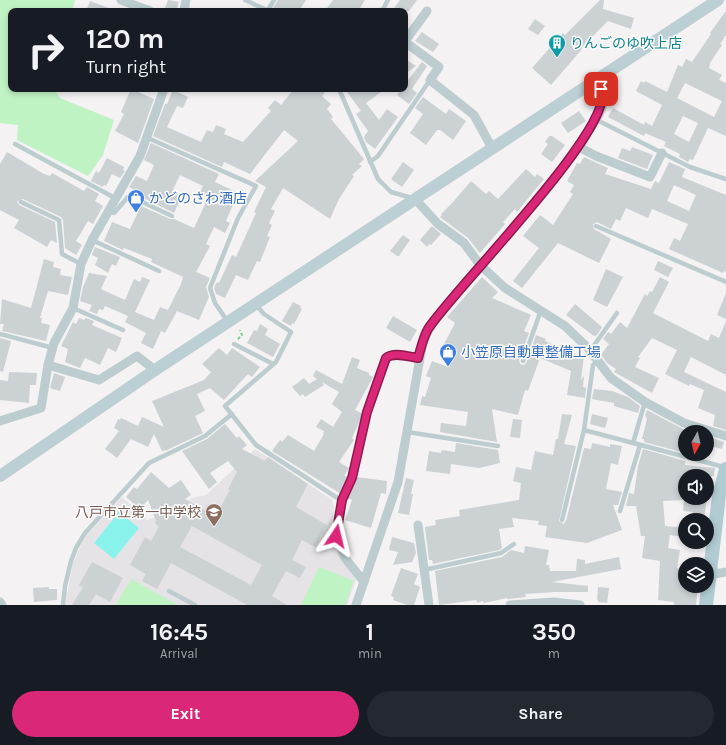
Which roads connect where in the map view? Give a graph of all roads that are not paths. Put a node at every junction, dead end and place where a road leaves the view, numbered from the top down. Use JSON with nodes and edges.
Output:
{"nodes":[{"id":1,"x":121,"y":0,"type":"edge"},
{"id":2,"x":245,"y":0,"type":"edge"},
{"id":3,"x":718,"y":0,"type":"edge"},
{"id":4,"x":142,"y":8,"type":"edge"},
{"id":5,"x":262,"y":8,"type":"edge"},
{"id":6,"x":427,"y":11,"type":"dead end"},
{"id":7,"x":408,"y":38,"type":"edge"},
{"id":8,"x":408,"y":44,"type":"edge"},
{"id":9,"x":596,"y":79,"type":"junction"},
{"id":10,"x":430,"y":80,"type":"junction"},
{"id":11,"x":163,"y":92,"type":"edge"},
{"id":12,"x":340,"y":92,"type":"edge"},
{"id":13,"x":596,"y":119,"type":"junction"},
{"id":14,"x":148,"y":138,"type":"junction"},
{"id":15,"x":15,"y":144,"type":"dead end"},
{"id":16,"x":578,"y":147,"type":"junction"},
{"id":17,"x":492,"y":148,"type":"junction"},
{"id":18,"x":662,"y":153,"type":"junction"},
{"id":19,"x":370,"y":162,"type":"junction"},
{"id":20,"x":726,"y":179,"type":"edge"},
{"id":21,"x":115,"y":198,"type":"junction"},
{"id":22,"x":415,"y":199,"type":"junction"},
{"id":23,"x":21,"y":202,"type":"dead end"},
{"id":24,"x":108,"y":210,"type":"junction"},
{"id":25,"x":172,"y":216,"type":"dead end"},
{"id":26,"x":596,"y":226,"type":"dead end"},
{"id":27,"x":92,"y":240,"type":"junction"},
{"id":28,"x":81,"y":264,"type":"junction"},
{"id":29,"x":480,"y":265,"type":"junction"},
{"id":30,"x":159,"y":271,"type":"dead end"},
{"id":31,"x":726,"y":282,"type":"edge"},
{"id":32,"x":255,"y":304,"type":"junction"},
{"id":33,"x":73,"y":308,"type":"junction"},
{"id":34,"x":541,"y":310,"type":"junction"},
{"id":35,"x":617,"y":313,"type":"dead end"},
{"id":36,"x":228,"y":322,"type":"junction"},
{"id":37,"x":123,"y":330,"type":"dead end"},
{"id":38,"x":0,"y":334,"type":"edge"},
{"id":39,"x":234,"y":344,"type":"dead end"},
{"id":40,"x":53,"y":348,"type":"junction"},
{"id":41,"x":590,"y":351,"type":"junction"},
{"id":42,"x":418,"y":358,"type":"junction"},
{"id":43,"x":522,"y":361,"type":"dead end"},
{"id":44,"x":597,"y":361,"type":"junction"},
{"id":45,"x":273,"y":364,"type":"junction"},
{"id":46,"x":48,"y":365,"type":"junction"},
{"id":47,"x":156,"y":370,"type":"junction"},
{"id":48,"x":645,"y":402,"type":"junction"},
{"id":49,"x":232,"y":414,"type":"junction"},
{"id":50,"x":0,"y":421,"type":"edge"},
{"id":51,"x":584,"y":430,"type":"junction"},
{"id":52,"x":407,"y":432,"type":"junction"},
{"id":53,"x":726,"y":436,"type":"edge"},
{"id":54,"x":633,"y":443,"type":"junction"},
{"id":55,"x":640,"y":445,"type":"junction"},
{"id":56,"x":498,"y":446,"type":"dead end"},
{"id":57,"x":726,"y":468,"type":"edge"},
{"id":58,"x":0,"y":476,"type":"edge"},
{"id":59,"x":342,"y":500,"type":"junction"},
{"id":60,"x":620,"y":511,"type":"dead end"},
{"id":61,"x":562,"y":520,"type":"dead end"},
{"id":62,"x":418,"y":525,"type":"dead end"},
{"id":63,"x":514,"y":544,"type":"dead end"},
{"id":64,"x":711,"y":557,"type":"edge"},
{"id":65,"x":424,"y":570,"type":"junction"},
{"id":66,"x":726,"y":572,"type":"edge"},
{"id":67,"x":714,"y":574,"type":"edge"},
{"id":68,"x":364,"y":582,"type":"junction"},
{"id":69,"x":169,"y":591,"type":"dead end"},
{"id":70,"x":707,"y":593,"type":"edge"},
{"id":71,"x":0,"y":602,"type":"edge"},
{"id":72,"x":2,"y":605,"type":"edge"},
{"id":73,"x":63,"y":605,"type":"edge"},
{"id":74,"x":195,"y":605,"type":"edge"},
{"id":75,"x":356,"y":605,"type":"edge"},
{"id":76,"x":429,"y":605,"type":"edge"},
{"id":77,"x":510,"y":605,"type":"edge"},
{"id":78,"x":580,"y":605,"type":"edge"},
{"id":79,"x":706,"y":605,"type":"edge"}],
"edges":[{"from":1,"to":4,"type":"street"},
{"from":2,"to":5,"type":"lane"},
{"from":3,"to":9,"type":"street"},
{"from":6,"to":7,"type":"street"},
{"from":8,"to":10,"type":"street"},
{"from":9,"to":13,"type":"street"},
{"from":9,"to":17,"type":"street"},
{"from":10,"to":17,"type":"street"},
{"from":10,"to":19,"type":"lane"},
{"from":11,"to":14,"type":"street"},
{"from":12,"to":19,"type":"lane"},
{"from":13,"to":16,"type":"street"},
{"from":13,"to":18,"type":"lane"},
{"from":14,"to":21,"type":"street"},
{"from":14,"to":36,"type":"lane"},
{"from":15,"to":21,"type":"lane"},
{"from":16,"to":18,"type":"street"},
{"from":16,"to":29,"type":"street"},
{"from":17,"to":22,"type":"street"},
{"from":18,"to":20,"type":"lane"},
{"from":19,"to":22,"type":"lane"},
{"from":21,"to":24,"type":"street"},
{"from":22,"to":29,"type":"street"},
{"from":22,"to":32,"type":"street"},
{"from":23,"to":28,"type":"lane"},
{"from":24,"to":25,"type":"lane"},
{"from":24,"to":27,"type":"street"},
{"from":26,"to":31,"type":"lane"},
{"from":27,"to":28,"type":"street"},
{"from":27,"to":30,"type":"lane"},
{"from":28,"to":33,"type":"street"},
{"from":29,"to":34,"type":"street"},
{"from":29,"to":42,"type":"street"},
{"from":32,"to":36,"type":"street"},
{"from":32,"to":45,"type":"lane"},
{"from":33,"to":37,"type":"lane"},
{"from":33,"to":40,"type":"street"},
{"from":34,"to":41,"type":"street"},
{"from":34,"to":43,"type":"lane"},
{"from":35,"to":41,"type":"lane"},
{"from":36,"to":47,"type":"street"},
{"from":38,"to":40,"type":"lane"},
{"from":39,"to":45,"type":"lane"},
{"from":40,"to":46,"type":"street"},
{"from":41,"to":44,"type":"street"},
{"from":42,"to":52,"type":"street"},
{"from":42,"to":59,"type":"lane"},
{"from":44,"to":48,"type":"street"},
{"from":44,"to":51,"type":"lane"},
{"from":45,"to":49,"type":"lane"},
{"from":46,"to":47,"type":"street"},
{"from":46,"to":50,"type":"street"},
{"from":47,"to":58,"type":"street"},
{"from":48,"to":53,"type":"street"},
{"from":48,"to":54,"type":"lane"},
{"from":49,"to":59,"type":"lane"},
{"from":49,"to":73,"type":"lane"},
{"from":51,"to":54,"type":"lane"},
{"from":51,"to":61,"type":"lane"},
{"from":52,"to":56,"type":"lane"},
{"from":52,"to":68,"type":"street"},
{"from":54,"to":55,"type":"lane"},
{"from":55,"to":57,"type":"lane"},
{"from":55,"to":60,"type":"lane"},
{"from":57,"to":64,"type":"main road"},
{"from":59,"to":68,"type":"street"},
{"from":62,"to":65,"type":"street"},
{"from":63,"to":65,"type":"lane"},
{"from":65,"to":76,"type":"street"},
{"from":66,"to":67,"type":"street"},
{"from":68,"to":75,"type":"street"},
{"from":69,"to":74,"type":"lane"},
{"from":70,"to":79,"type":"main road"},
{"from":71,"to":72,"type":"street"},
{"from":77,"to":78,"type":"street"}]}
